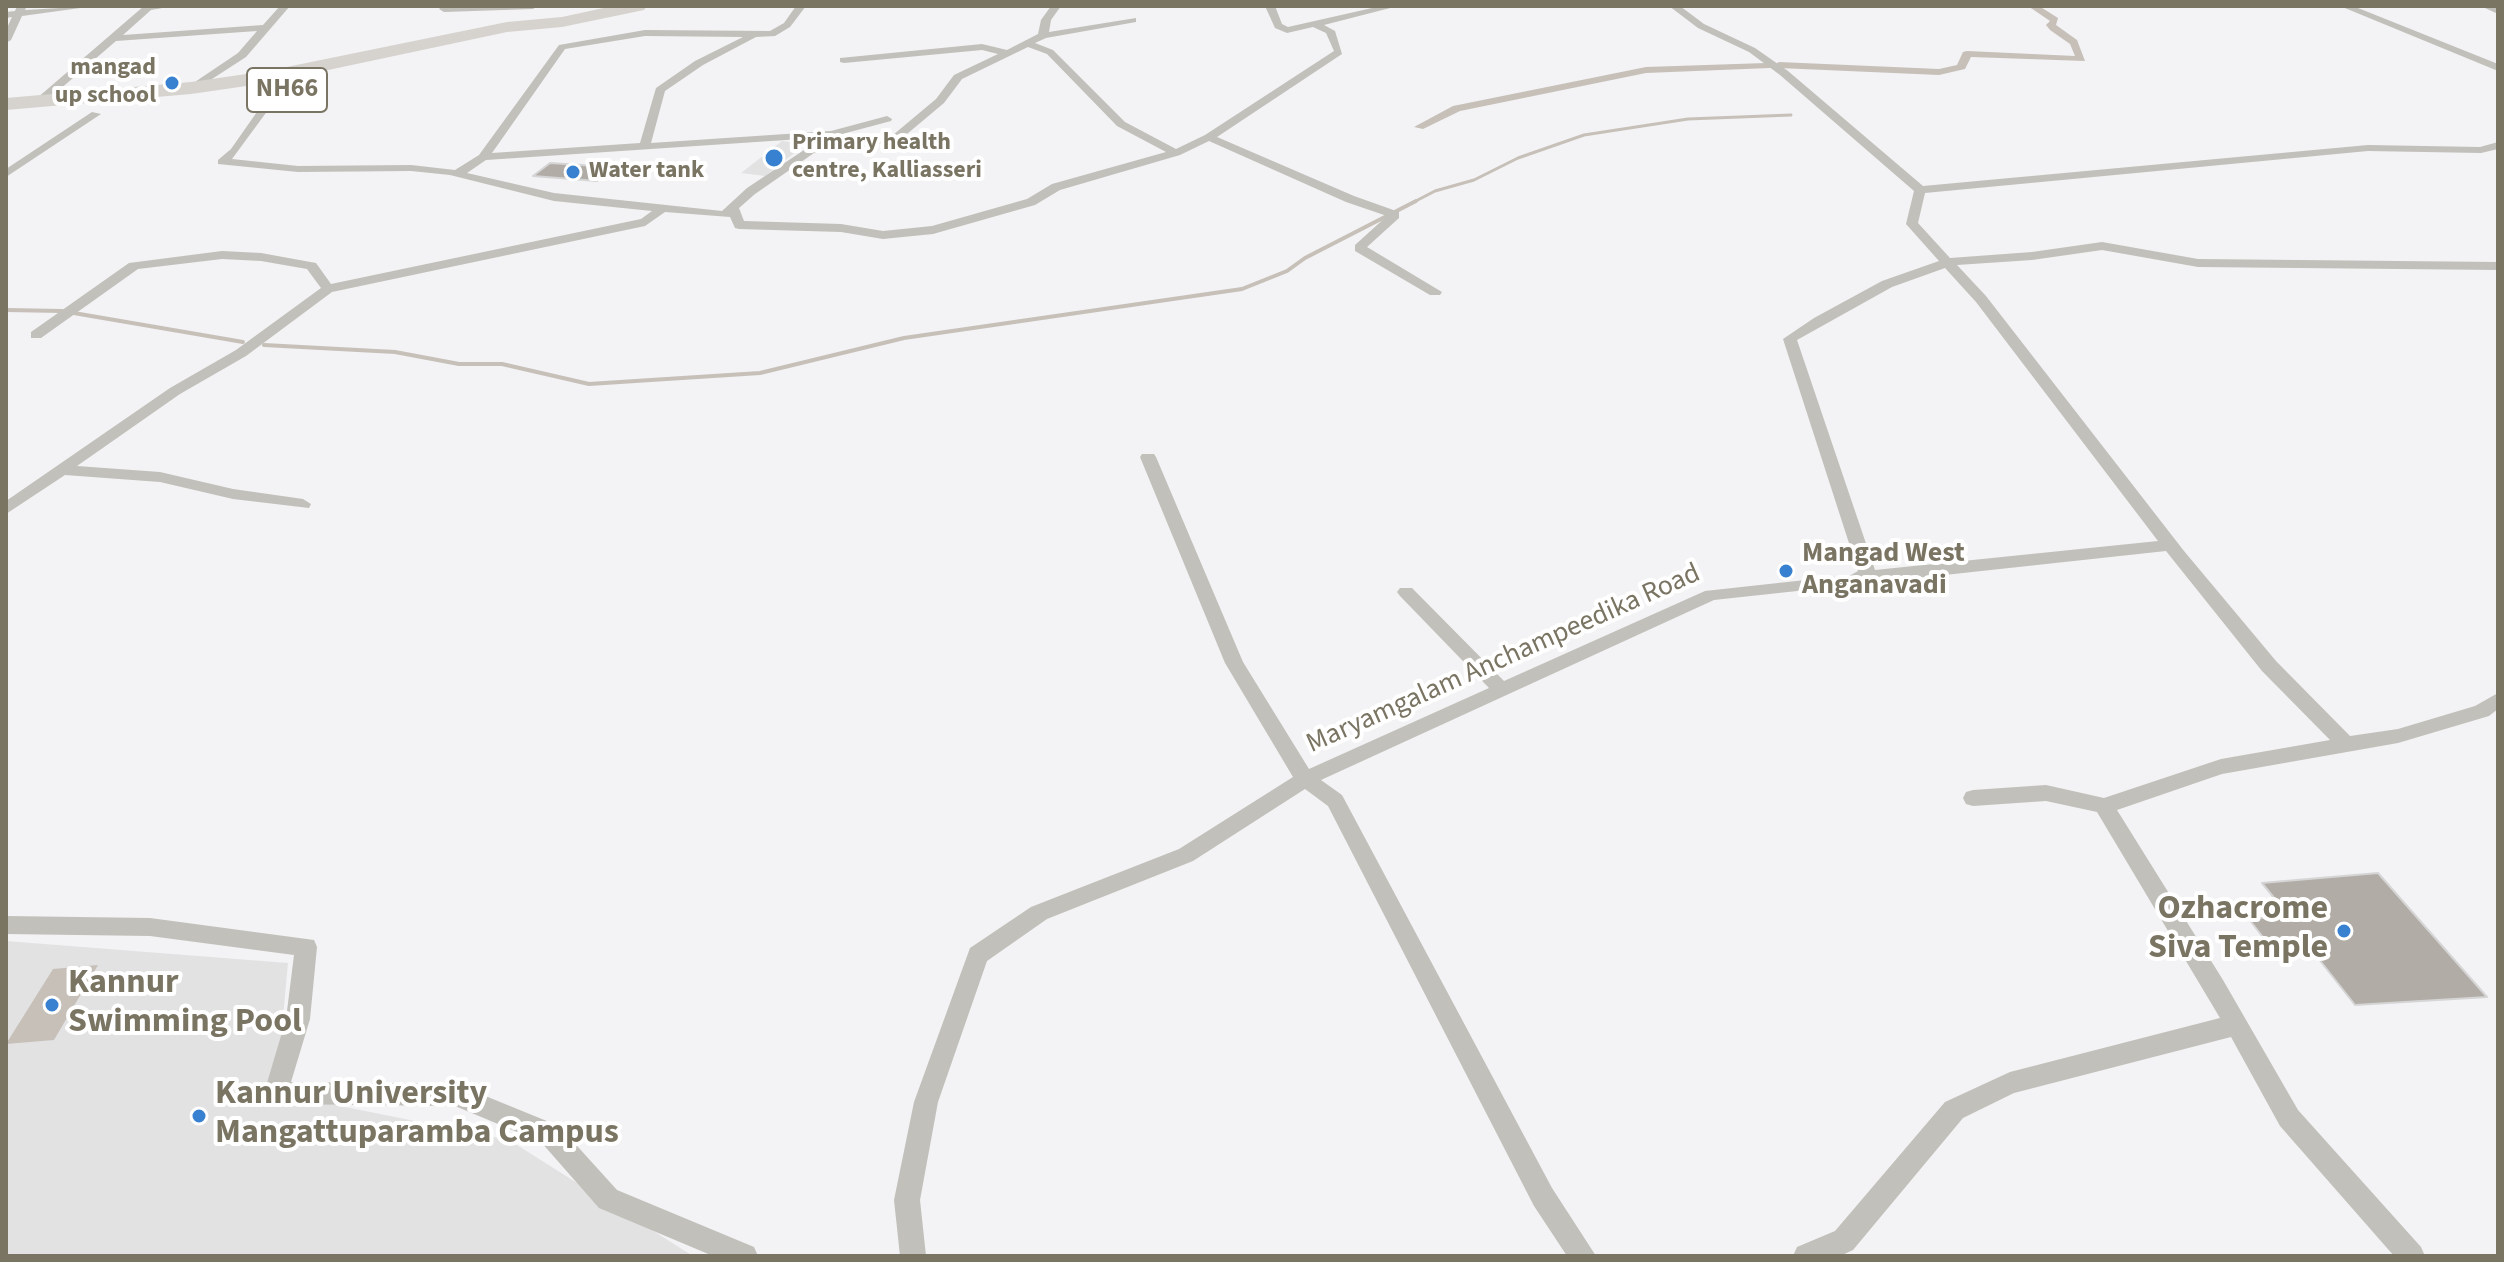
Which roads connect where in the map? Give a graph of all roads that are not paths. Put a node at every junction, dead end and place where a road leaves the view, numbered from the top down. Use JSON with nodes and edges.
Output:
{"nodes":[{"id":1,"x":90,"y":6,"type":"edge"},
{"id":2,"x":149,"y":6,"type":"edge"},
{"id":3,"x":169,"y":6,"type":"edge"},
{"id":4,"x":285,"y":6,"type":"edge"},
{"id":5,"x":448,"y":6,"type":"edge"},
{"id":6,"x":533,"y":6,"type":"edge"},
{"id":7,"x":638,"y":6,"type":"edge"},
{"id":8,"x":801,"y":6,"type":"edge"},
{"id":9,"x":1056,"y":6,"type":"edge"},
{"id":10,"x":1270,"y":6,"type":"edge"},
{"id":11,"x":1393,"y":6,"type":"edge"},
{"id":12,"x":1674,"y":6,"type":"edge"},
{"id":13,"x":2345,"y":6,"type":"edge"},
{"id":14,"x":2488,"y":6,"type":"edge"},
{"id":15,"x":22,"y":9,"type":"edge"},
{"id":16,"x":2498,"y":11,"type":"edge"},
{"id":17,"x":6,"y":15,"type":"edge"},
{"id":18,"x":1133,"y":20,"type":"dead end"},
{"id":19,"x":562,"y":22,"type":"junction"},
{"id":20,"x":1315,"y":24,"type":"junction"},
{"id":21,"x":266,"y":28,"type":"junction"},
{"id":22,"x":754,"y":35,"type":"junction"},
{"id":23,"x":1043,"y":36,"type":"junction"},
{"id":24,"x":114,"y":38,"type":"junction"},
{"id":25,"x":6,"y":40,"type":"edge"},
{"id":26,"x":1028,"y":44,"type":"junction"},
{"id":27,"x":1008,"y":53,"type":"junction"},
{"id":28,"x":844,"y":60,"type":"dead end"},
{"id":29,"x":2498,"y":68,"type":"edge"},
{"id":30,"x":191,"y":88,"type":"junction"},
{"id":31,"x":277,"y":91,"type":"junction"},
{"id":32,"x":40,"y":101,"type":"junction"},
{"id":33,"x":6,"y":104,"type":"edge"},
{"id":34,"x":96,"y":114,"type":"junction"},
{"id":35,"x":887,"y":119,"type":"dead end"},
{"id":36,"x":6,"y":122,"type":"edge"},
{"id":37,"x":831,"y":134,"type":"junction"},
{"id":38,"x":1209,"y":137,"type":"junction"},
{"id":39,"x":645,"y":145,"type":"junction"},
{"id":40,"x":2498,"y":145,"type":"edge"},
{"id":41,"x":811,"y":150,"type":"junction"},
{"id":42,"x":1176,"y":153,"type":"junction"},
{"id":43,"x":483,"y":157,"type":"junction"},
{"id":44,"x":458,"y":173,"type":"junction"},
{"id":45,"x":6,"y":174,"type":"edge"},
{"id":46,"x":1920,"y":190,"type":"junction"},
{"id":47,"x":733,"y":207,"type":"junction"},
{"id":48,"x":663,"y":208,"type":"junction"},
{"id":49,"x":1949,"y":262,"type":"junction"},
{"id":50,"x":2498,"y":266,"type":"edge"},
{"id":51,"x":328,"y":289,"type":"junction"},
{"id":52,"x":1435,"y":292,"type":"dead end"},
{"id":53,"x":36,"y":335,"type":"dead end"},
{"id":54,"x":1148,"y":457,"type":"dead end"},
{"id":55,"x":62,"y":470,"type":"junction"},
{"id":56,"x":303,"y":504,"type":"dead end"},
{"id":57,"x":6,"y":509,"type":"edge"},
{"id":58,"x":2170,"y":545,"type":"junction"},
{"id":59,"x":1860,"y":577,"type":"junction"},
{"id":60,"x":1406,"y":592,"type":"dead end"},
{"id":61,"x":1503,"y":691,"type":"junction"},
{"id":62,"x":2498,"y":700,"type":"edge"},
{"id":63,"x":2346,"y":744,"type":"junction"},
{"id":64,"x":1305,"y":779,"type":"junction"},
{"id":65,"x":1973,"y":798,"type":"dead end"},
{"id":66,"x":2104,"y":806,"type":"junction"},
{"id":67,"x":6,"y":925,"type":"edge"},
{"id":68,"x":2236,"y":1025,"type":"junction"},
{"id":69,"x":745,"y":1256,"type":"edge"},
{"id":70,"x":913,"y":1256,"type":"edge"},
{"id":71,"x":1583,"y":1256,"type":"edge"},
{"id":72,"x":1806,"y":1256,"type":"edge"},
{"id":73,"x":2412,"y":1256,"type":"edge"}],
"edges":[{"from":1,"to":15,"type":"street"},
{"from":2,"to":3,"type":"street"},
{"from":2,"to":24,"type":"street"},
{"from":4,"to":21,"type":"street"},
{"from":5,"to":6,"type":"street"},
{"from":7,"to":19,"type":"highway","number":"NH66"},
{"from":8,"to":22,"type":"street"},
{"from":9,"to":23,"type":"street"},
{"from":10,"to":20,"type":"street"},
{"from":11,"to":20,"type":"street"},
{"from":12,"to":46,"type":"street"},
{"from":13,"to":29,"type":"street"},
{"from":14,"to":16,"type":"street"},
{"from":15,"to":17,"type":"street"},
{"from":15,"to":25,"type":"street"},
{"from":18,"to":23,"type":"street"},
{"from":19,"to":30,"type":"highway","number":"NH66"},
{"from":19,"to":31,"type":"highway","number":"NH66"},
{"from":20,"to":38,"type":"street"},
{"from":21,"to":24,"type":"street"},
{"from":21,"to":30,"type":"street"},
{"from":22,"to":39,"type":"street"},
{"from":22,"to":43,"type":"street"},
{"from":23,"to":26,"type":"street"},
{"from":24,"to":32,"type":"street"},
{"from":26,"to":27,"type":"street"},
{"from":26,"to":42,"type":"street"},
{"from":27,"to":28,"type":"street"},
{"from":27,"to":41,"type":"street"},
{"from":30,"to":32,"type":"highway","number":"NH66"},
{"from":31,"to":34,"type":"highway","number":"NH66"},
{"from":31,"to":44,"type":"street"},
{"from":32,"to":33,"type":"highway","number":"NH66"},
{"from":34,"to":36,"type":"highway","number":"NH66"},
{"from":34,"to":45,"type":"street"},
{"from":35,"to":37,"type":"street"},
{"from":37,"to":39,"type":"street"},
{"from":37,"to":41,"type":"street"},
{"from":38,"to":42,"type":"street"},
{"from":38,"to":52,"type":"street"},
{"from":39,"to":43,"type":"street"},
{"from":40,"to":46,"type":"street"},
{"from":41,"to":47,"type":"street"},
{"from":42,"to":47,"type":"street"},
{"from":43,"to":44,"type":"street"},
{"from":44,"to":48,"type":"street"},
{"from":46,"to":49,"type":"street"},
{"from":47,"to":48,"type":"street"},
{"from":48,"to":51,"type":"street"},
{"from":49,"to":50,"type":"street"},
{"from":49,"to":58,"type":"street"},
{"from":49,"to":59,"type":"street"},
{"from":51,"to":53,"type":"street"},
{"from":51,"to":55,"type":"street"},
{"from":54,"to":64,"type":"street"},
{"from":55,"to":56,"type":"street"},
{"from":55,"to":57,"type":"street"},
{"from":58,"to":59,"type":"street","name":"Maryamgalam Anchampeedika Road"},
{"from":58,"to":63,"type":"street"},
{"from":59,"to":61,"type":"street","name":"Maryamgalam Anchampeedika Road"},
{"from":60,"to":61,"type":"street"},
{"from":61,"to":64,"type":"street","name":"Maryamgalam Anchampeedika Road"},
{"from":62,"to":63,"type":"street"},
{"from":63,"to":66,"type":"street"},
{"from":64,"to":70,"type":"street","name":"Maryamgalam Anchampeedika Road"},
{"from":64,"to":71,"type":"street"},
{"from":65,"to":66,"type":"street"},
{"from":66,"to":68,"type":"street"},
{"from":67,"to":69,"type":"street"},
{"from":68,"to":72,"type":"street"},
{"from":68,"to":73,"type":"street"}]}
